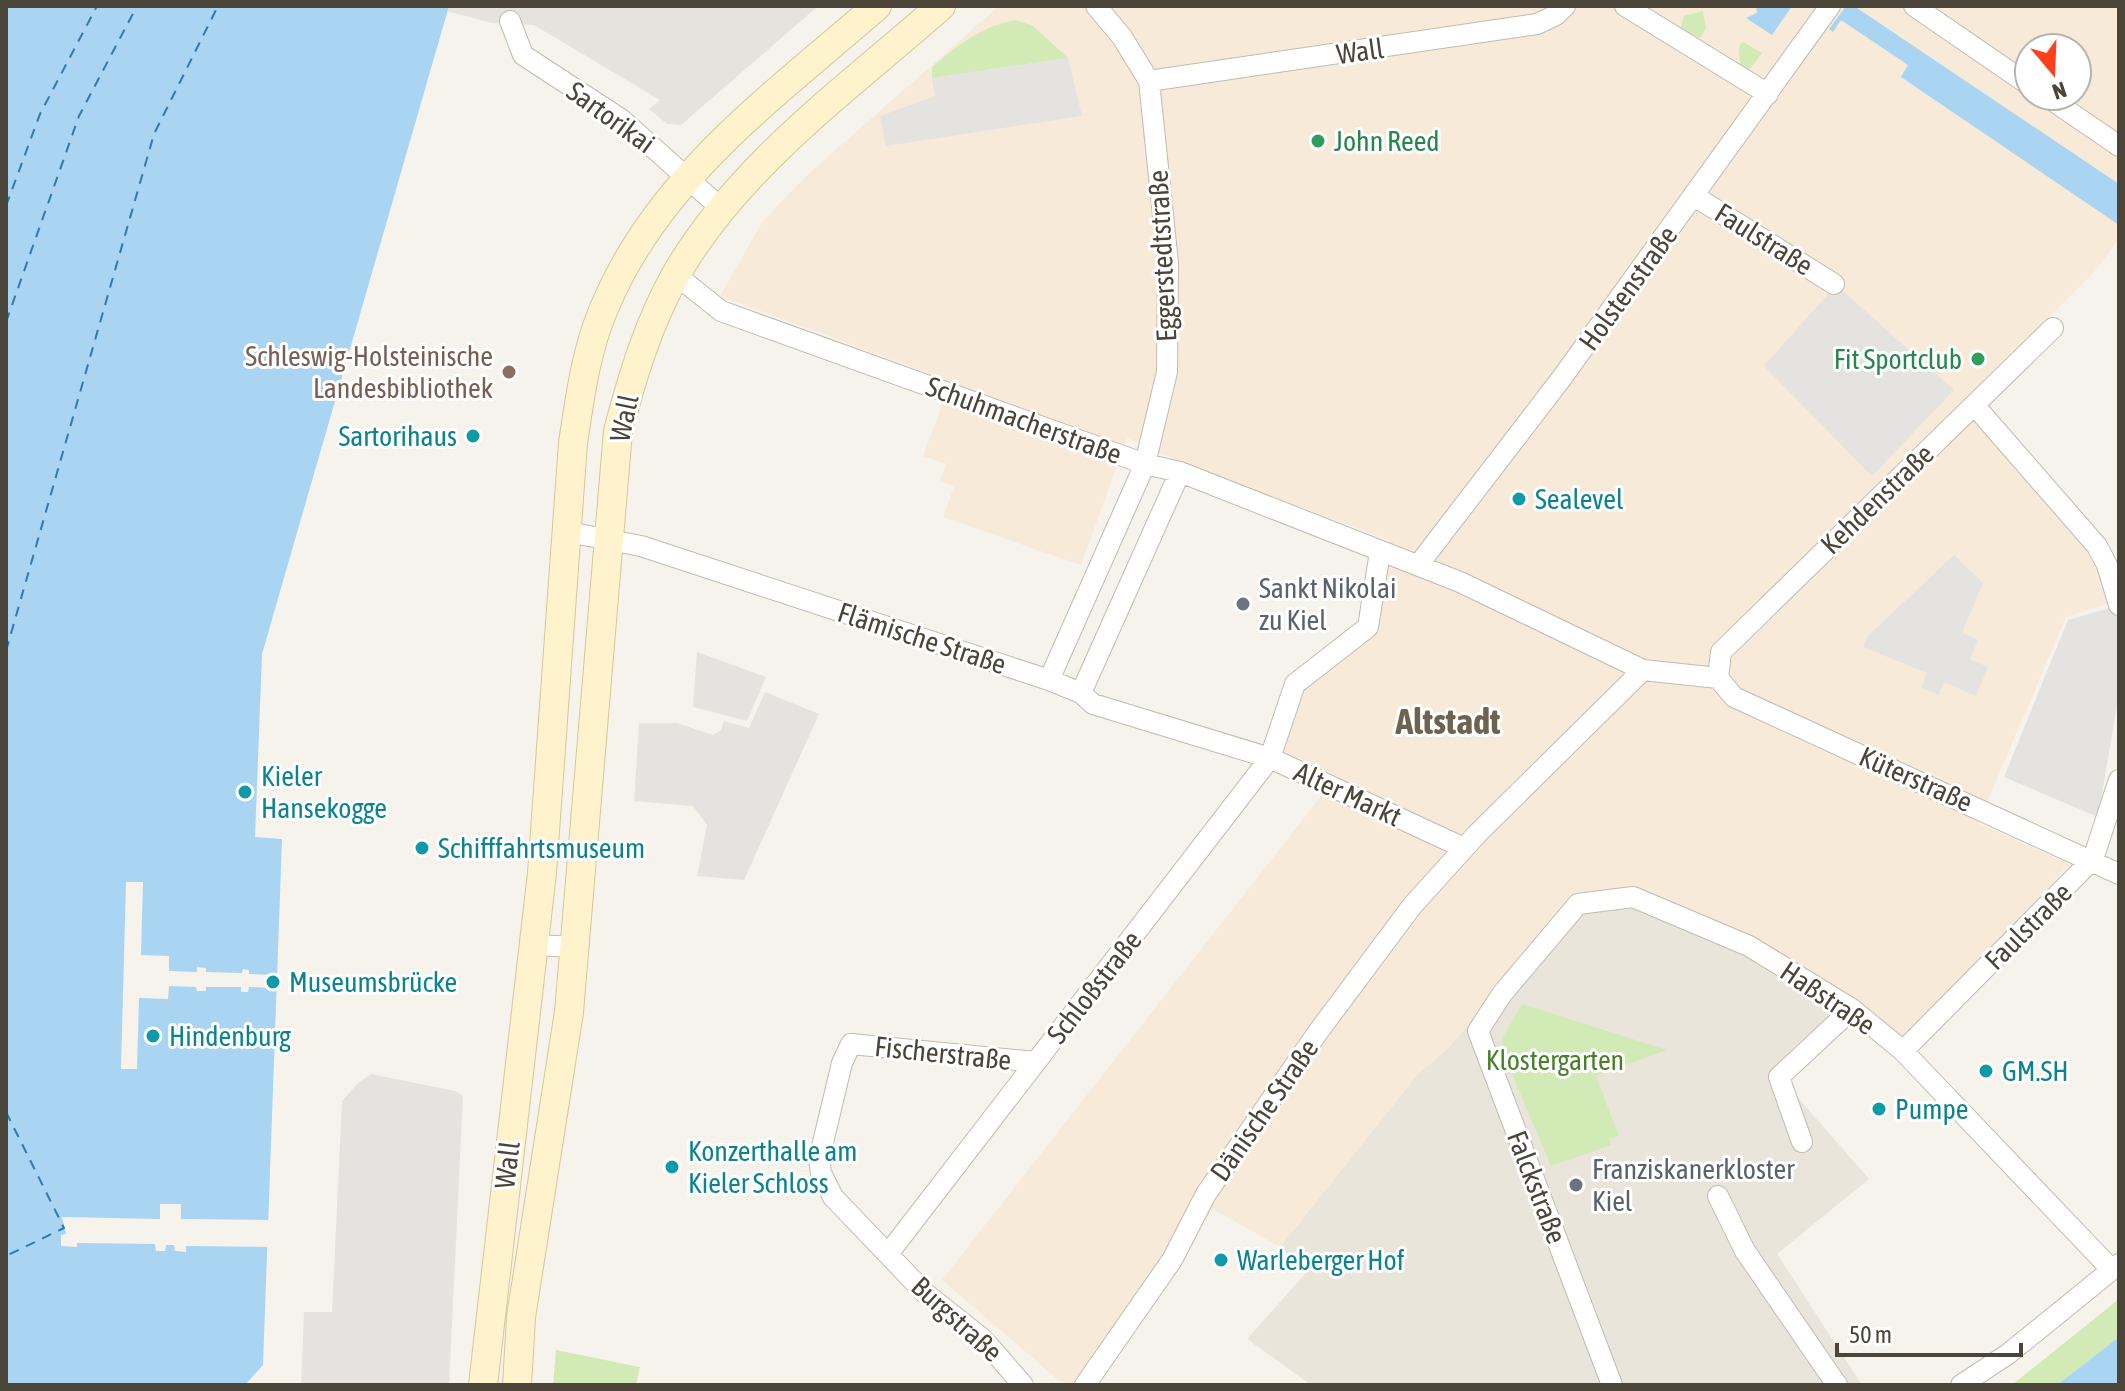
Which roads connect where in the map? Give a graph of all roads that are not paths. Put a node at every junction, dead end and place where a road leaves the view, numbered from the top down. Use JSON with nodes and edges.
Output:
{"nodes":[{"id":1,"x":877,"y":6,"type":"edge"},
{"id":2,"x":941,"y":6,"type":"edge"},
{"id":3,"x":1080,"y":6,"type":"edge"},
{"id":4,"x":1096,"y":6,"type":"edge"},
{"id":5,"x":1565,"y":6,"type":"edge"},
{"id":6,"x":1625,"y":6,"type":"edge"},
{"id":7,"x":1830,"y":6,"type":"edge"},
{"id":8,"x":1914,"y":6,"type":"edge"},
{"id":9,"x":510,"y":21,"type":"dead end"},
{"id":10,"x":1132,"y":54,"type":"junction"},
{"id":11,"x":2013,"y":74,"type":"edge"},
{"id":12,"x":1149,"y":81,"type":"junction"},
{"id":13,"x":1768,"y":94,"type":"junction"},
{"id":14,"x":2069,"y":112,"type":"edge"},
{"id":15,"x":2119,"y":146,"type":"edge"},
{"id":16,"x":686,"y":176,"type":"junction"},
{"id":17,"x":1694,"y":196,"type":"junction"},
{"id":18,"x":722,"y":209,"type":"junction"},
{"id":19,"x":676,"y":275,"type":"junction"},
{"id":20,"x":1834,"y":284,"type":"dead end"},
{"id":21,"x":2053,"y":328,"type":"dead end"},
{"id":22,"x":1975,"y":406,"type":"junction"},
{"id":23,"x":1145,"y":464,"type":"junction"},
{"id":24,"x":1180,"y":472,"type":"junction"},
{"id":25,"x":568,"y":532,"type":"junction"},
{"id":26,"x":608,"y":539,"type":"junction"},
{"id":27,"x":1380,"y":552,"type":"junction"},
{"id":28,"x":1419,"y":564,"type":"junction"},
{"id":29,"x":2119,"y":605,"type":"edge"},
{"id":30,"x":1643,"y":670,"type":"junction"},
{"id":31,"x":1718,"y":678,"type":"junction"},
{"id":32,"x":1049,"y":680,"type":"junction"},
{"id":33,"x":1081,"y":693,"type":"junction"},
{"id":34,"x":1270,"y":758,"type":"junction"},
{"id":35,"x":2119,"y":780,"type":"edge"},
{"id":36,"x":1464,"y":848,"type":"junction"},
{"id":37,"x":2093,"y":859,"type":"junction"},
{"id":38,"x":2119,"y":874,"type":"edge"},
{"id":39,"x":535,"y":945,"type":"junction"},
{"id":40,"x":576,"y":947,"type":"junction"},
{"id":41,"x":1502,"y":994,"type":"joint"},
{"id":42,"x":1852,"y":1009,"type":"junction"},
{"id":43,"x":851,"y":1044,"type":"joint"},
{"id":44,"x":1903,"y":1051,"type":"junction"},
{"id":45,"x":1036,"y":1062,"type":"junction"},
{"id":46,"x":1802,"y":1142,"type":"dead end"},
{"id":47,"x":1718,"y":1196,"type":"dead end"},
{"id":48,"x":888,"y":1254,"type":"junction"},
{"id":49,"x":2116,"y":1267,"type":"edge"},
{"id":50,"x":483,"y":1385,"type":"edge"},
{"id":51,"x":517,"y":1385,"type":"edge"},
{"id":52,"x":1023,"y":1385,"type":"edge"},
{"id":53,"x":1085,"y":1385,"type":"edge"},
{"id":54,"x":1612,"y":1385,"type":"edge"},
{"id":55,"x":1837,"y":1385,"type":"edge"},
{"id":56,"x":1961,"y":1385,"type":"edge"}],
"edges":[{"from":1,"to":16,"type":"main road","name":"Wall"},
{"from":2,"to":18,"type":"main road","name":"Wall"},
{"from":3,"to":10,"type":"street","name":"Eggerstedtstraße"},
{"from":4,"to":10,"type":"street","name":"Eggerstedtstraße"},
{"from":5,"to":12,"type":"street","name":"Wall"},
{"from":6,"to":13,"type":"street"},
{"from":7,"to":13,"type":"street","name":"Holstenstraße"},
{"from":8,"to":11,"type":"street"},
{"from":9,"to":16,"type":"street","name":"Sartorikai"},
{"from":10,"to":12,"type":"street","name":"Eggerstedtstraße"},
{"from":12,"to":23,"type":"street","name":"Eggerstedtstraße"},
{"from":13,"to":17,"type":"street","name":"Holstenstraße"},
{"from":14,"to":15,"type":"street"},
{"from":16,"to":18,"type":"street","name":"Sartorikai"},
{"from":16,"to":25,"type":"main road","name":"Wall"},
{"from":17,"to":20,"type":"street","name":"Faulstraße"},
{"from":17,"to":28,"type":"street","name":"Holstenstraße"},
{"from":18,"to":19,"type":"main road","name":"Wall"},
{"from":19,"to":23,"type":"street","name":"Schuhmacherstraße"},
{"from":19,"to":26,"type":"main road","name":"Wall"},
{"from":21,"to":22,"type":"street","name":"Kehdenstraße"},
{"from":22,"to":29,"type":"street"},
{"from":22,"to":31,"type":"street","name":"Kehdenstraße"},
{"from":23,"to":24,"type":"street","name":"Schuhmacherstraße"},
{"from":23,"to":32,"type":"street","name":"Eggerstedtstraße"},
{"from":24,"to":27,"type":"street","name":"Schuhmacherstraße"},
{"from":24,"to":33,"type":"street"},
{"from":25,"to":26,"type":"street","name":"Flämische Straße"},
{"from":25,"to":39,"type":"main road","name":"Wall"},
{"from":26,"to":32,"type":"street","name":"Flämische Straße"},
{"from":26,"to":40,"type":"main road","name":"Wall"},
{"from":27,"to":28,"type":"street"},
{"from":27,"to":34,"type":"street","name":"Alter Markt"},
{"from":28,"to":30,"type":"street"},
{"from":30,"to":31,"type":"street"},
{"from":30,"to":36,"type":"street"},
{"from":31,"to":37,"type":"street","name":"Küterstraße"},
{"from":32,"to":33,"type":"street","name":"Flämische Straße"},
{"from":33,"to":34,"type":"street","name":"Flämische Straße"},
{"from":34,"to":36,"type":"street","name":"Alter Markt"},
{"from":34,"to":45,"type":"street","name":"Schloßstraße"},
{"from":35,"to":37,"type":"street","name":"Faulstraße"},
{"from":36,"to":53,"type":"street","name":"Dänische Straße"},
{"from":37,"to":38,"type":"street","name":"Küterstraße"},
{"from":37,"to":44,"type":"street","name":"Faulstraße"},
{"from":39,"to":40,"type":"street"},
{"from":39,"to":50,"type":"main road","name":"Wall"},
{"from":40,"to":51,"type":"main road","name":"Wall"},
{"from":41,"to":42,"type":"street","name":"Haßstraße"},
{"from":41,"to":54,"type":"street","name":"Falckstraße"},
{"from":42,"to":44,"type":"street","name":"Haßstraße"},
{"from":42,"to":46,"type":"street"},
{"from":43,"to":45,"type":"street","name":"Fischerstraße"},
{"from":43,"to":48,"type":"street","name":"Burgstraße"},
{"from":44,"to":49,"type":"street","name":"Haßstraße"},
{"from":45,"to":48,"type":"street","name":"Schloßstraße"},
{"from":47,"to":55,"type":"street"},
{"from":48,"to":52,"type":"street","name":"Burgstraße"},
{"from":49,"to":56,"type":"street"}]}
